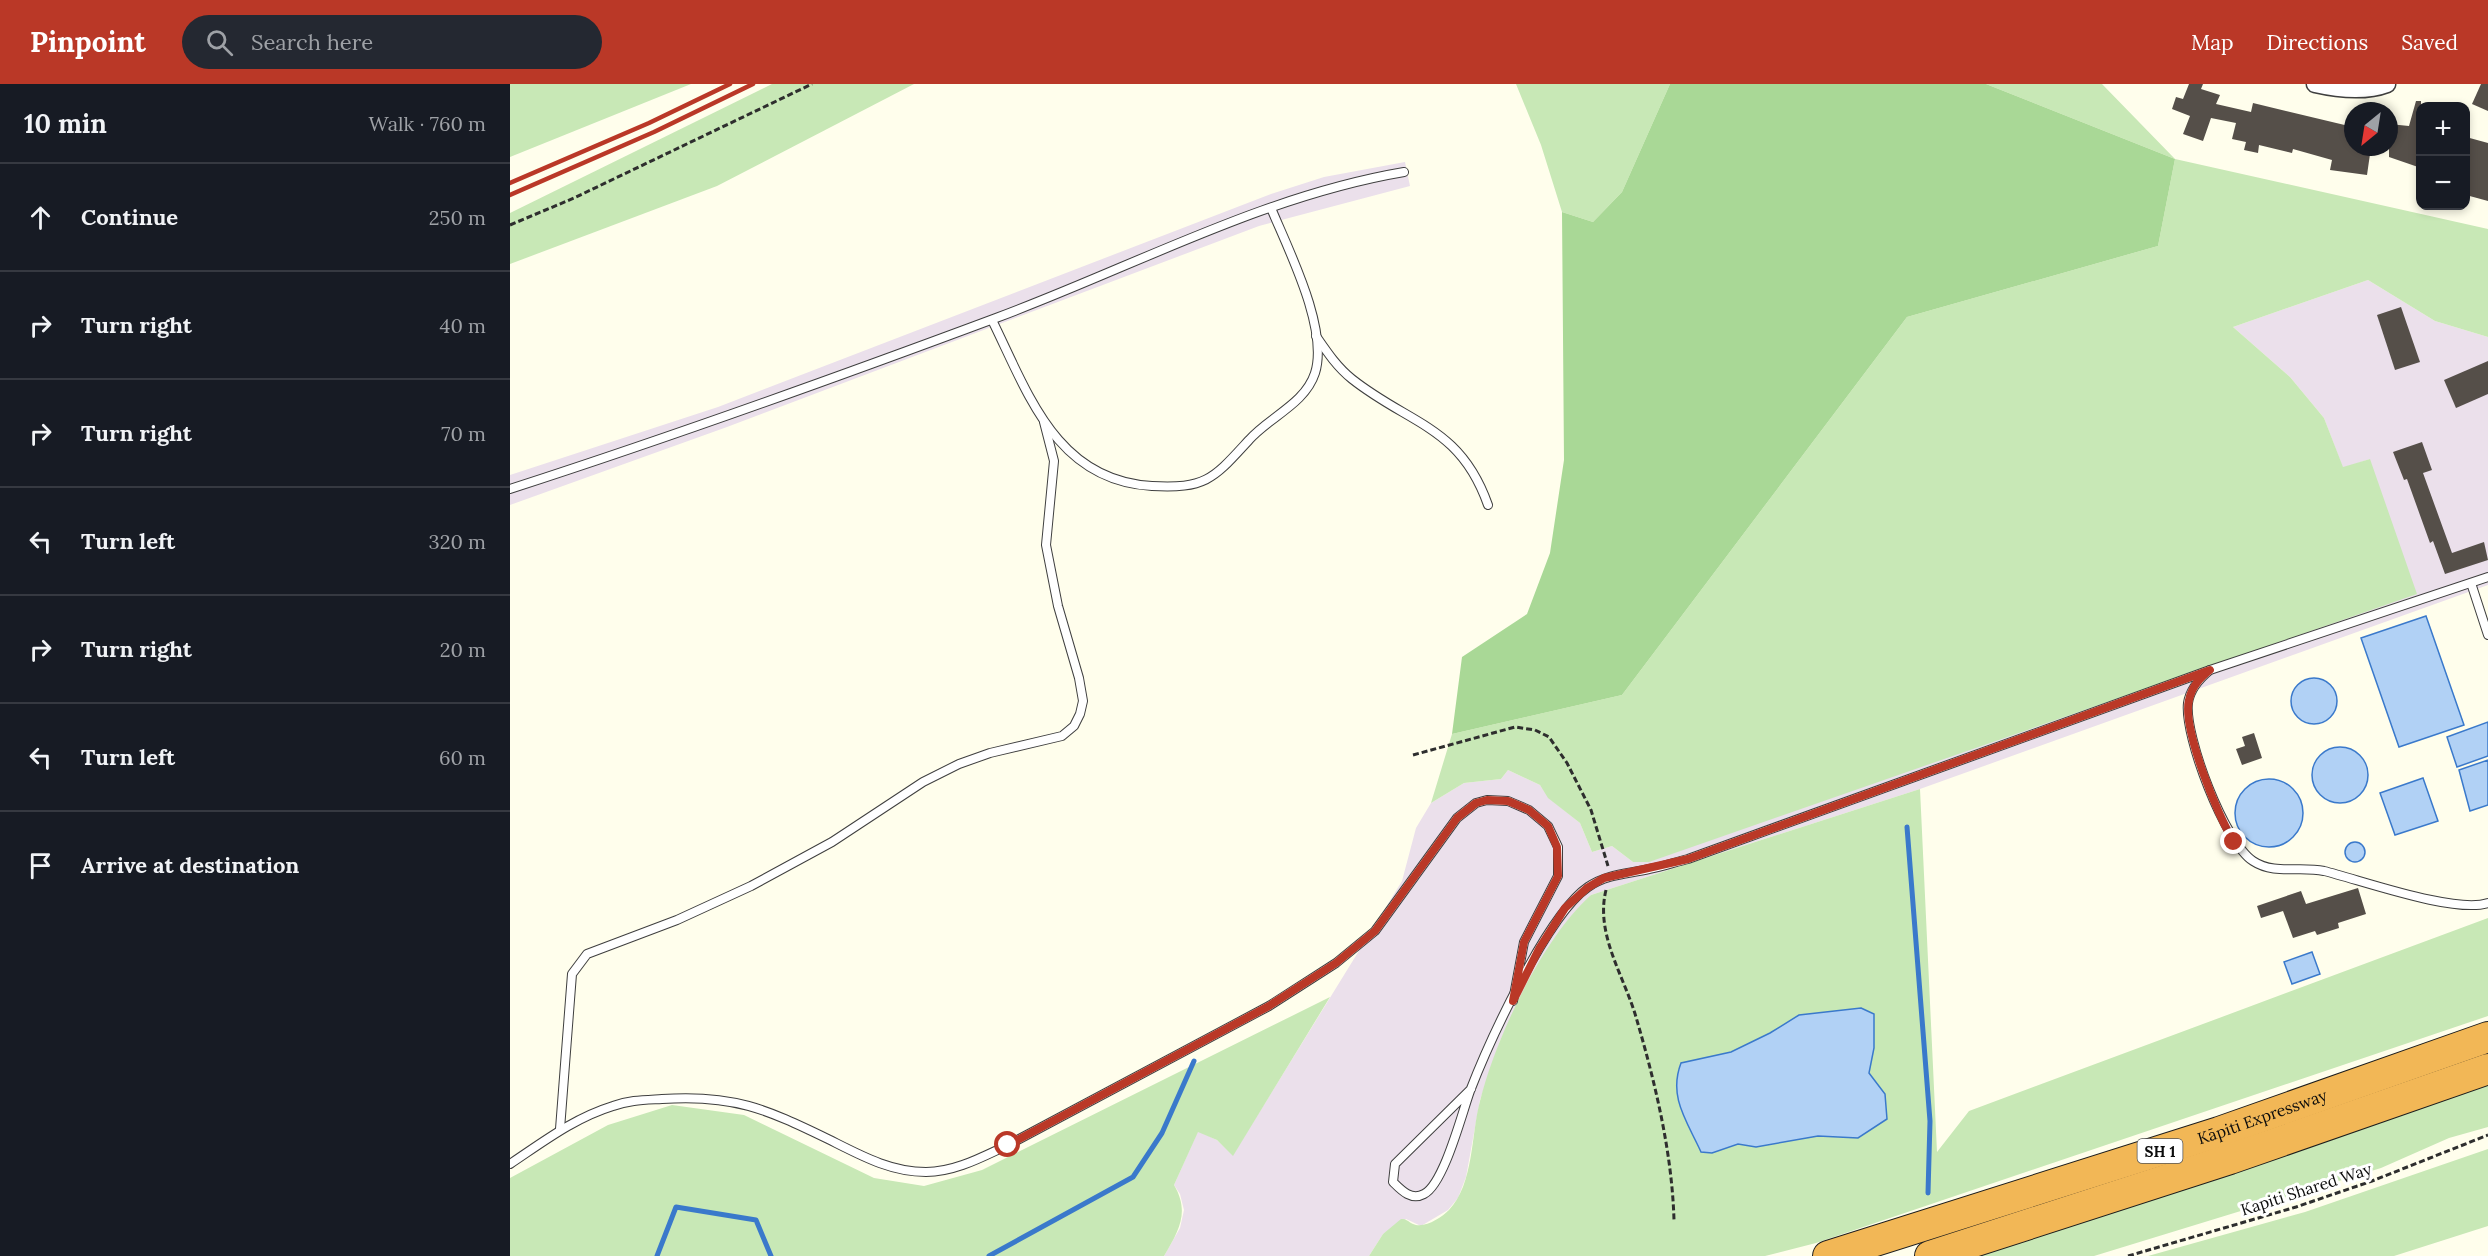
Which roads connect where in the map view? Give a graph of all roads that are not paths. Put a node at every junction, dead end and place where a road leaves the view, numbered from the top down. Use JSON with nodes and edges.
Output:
{"nodes":[{"id":1,"x":2315,"y":84,"type":"edge"},
{"id":2,"x":2387,"y":84,"type":"edge"},
{"id":3,"x":1404,"y":172,"type":"dead end"},
{"id":4,"x":1271,"y":208,"type":"junction"},
{"id":5,"x":992,"y":320,"type":"junction"},
{"id":6,"x":1316,"y":336,"type":"junction"},
{"id":7,"x":1044,"y":422,"type":"junction"},
{"id":8,"x":510,"y":489,"type":"edge"},
{"id":9,"x":1488,"y":505,"type":"dead end"},
{"id":10,"x":2488,"y":577,"type":"edge"},
{"id":11,"x":2471,"y":583,"type":"junction"},
{"id":12,"x":2488,"y":635,"type":"edge"},
{"id":13,"x":2210,"y":670,"type":"junction"},
{"id":14,"x":2488,"y":903,"type":"edge"},
{"id":15,"x":1513,"y":1001,"type":"junction"},
{"id":16,"x":2488,"y":1037,"type":"edge"},
{"id":17,"x":2488,"y":1069,"type":"edge"},
{"id":18,"x":1471,"y":1089,"type":"junction"},
{"id":19,"x":560,"y":1129,"type":"junction"},
{"id":20,"x":510,"y":1164,"type":"edge"},
{"id":21,"x":1828,"y":1256,"type":"edge"},
{"id":22,"x":1930,"y":1256,"type":"edge"}],
"edges":[{"from":1,"to":2,"type":"street"},
{"from":3,"to":4,"type":"lane"},
{"from":4,"to":5,"type":"lane"},
{"from":4,"to":6,"type":"lane"},
{"from":5,"to":7,"type":"lane"},
{"from":5,"to":8,"type":"lane"},
{"from":6,"to":7,"type":"lane"},
{"from":6,"to":9,"type":"lane"},
{"from":7,"to":19,"type":"lane"},
{"from":10,"to":11,"type":"lane"},
{"from":11,"to":12,"type":"lane"},
{"from":11,"to":13,"type":"lane"},
{"from":13,"to":14,"type":"lane"},
{"from":13,"to":15,"type":"lane"},
{"from":15,"to":18,"type":"lane"},
{"from":15,"to":19,"type":"lane"},
{"from":16,"to":21,"type":"highway","name":"Kāpiti Expressway","number":"SH 1"},
{"from":17,"to":22,"type":"highway","name":"Kāpiti Expressway","number":"SH 1"},
{"from":18,"to":18,"type":"lane"},
{"from":19,"to":20,"type":"lane"}]}
